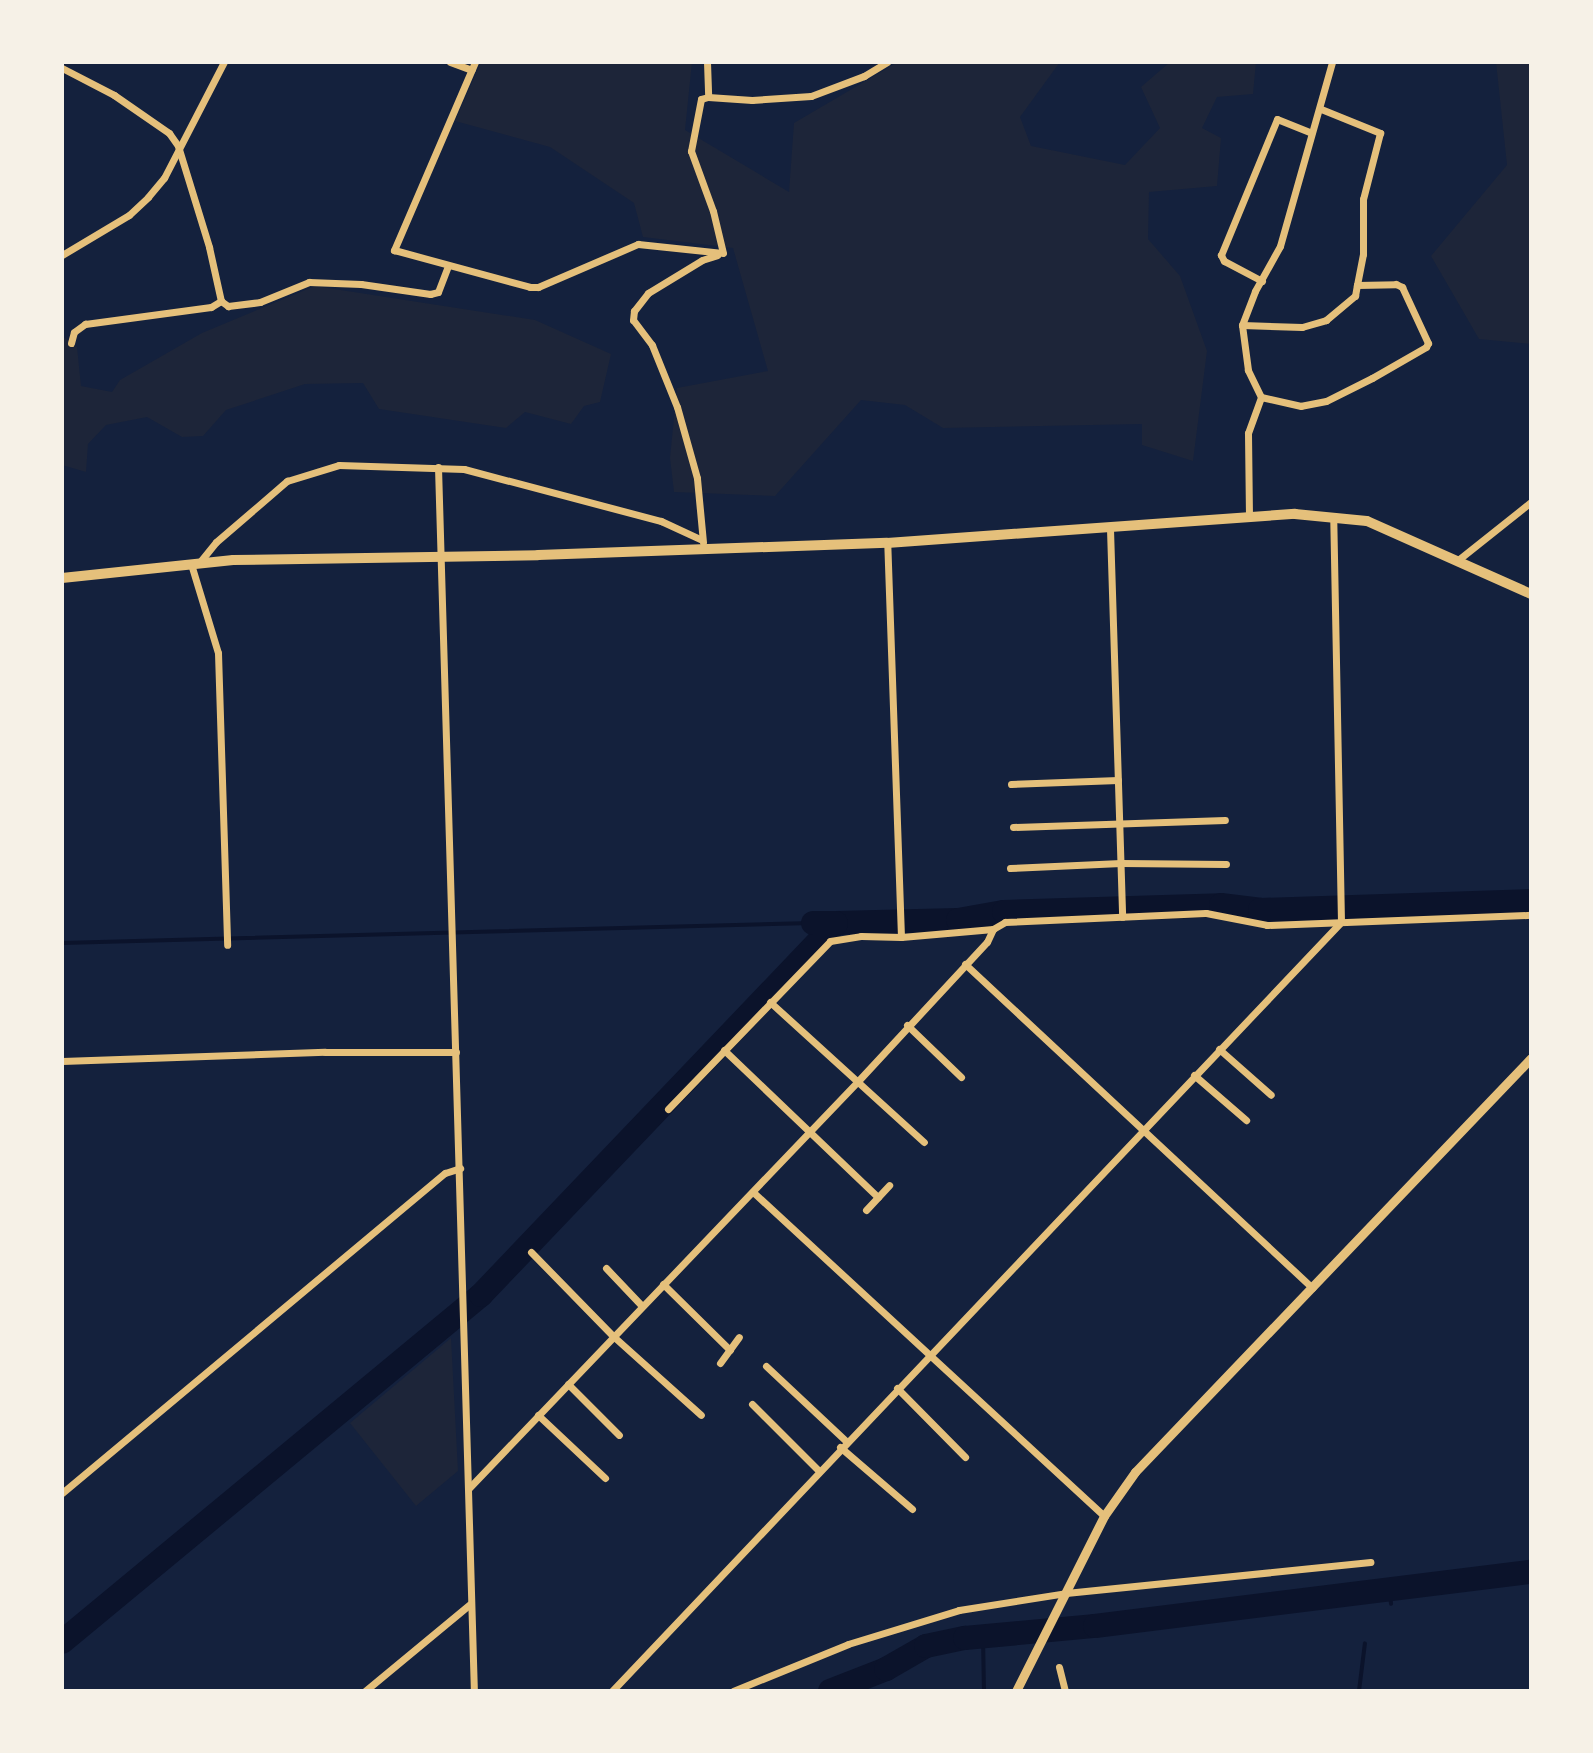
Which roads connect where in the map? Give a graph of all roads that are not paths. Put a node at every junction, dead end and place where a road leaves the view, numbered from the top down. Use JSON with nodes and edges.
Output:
{"nodes":[{"id":1,"x":224,"y":62,"type":"edge"},
{"id":2,"x":450,"y":62,"type":"edge"},
{"id":3,"x":707,"y":62,"type":"edge"},
{"id":4,"x":887,"y":62,"type":"edge"},
{"id":5,"x":1332,"y":62,"type":"edge"},
{"id":6,"x":474,"y":66,"type":"edge"},
{"id":7,"x":62,"y":68,"type":"edge"},
{"id":8,"x":708,"y":97,"type":"junction"},
{"id":9,"x":1321,"y":109,"type":"junction"},
{"id":10,"x":1311,"y":133,"type":"junction"},
{"id":11,"x":178,"y":146,"type":"junction"},
{"id":12,"x":723,"y":253,"type":"junction"},
{"id":13,"x":62,"y":255,"type":"edge"},
{"id":14,"x":448,"y":266,"type":"junction"},
{"id":15,"x":1262,"y":281,"type":"junction"},
{"id":16,"x":1357,"y":285,"type":"junction"},
{"id":17,"x":221,"y":301,"type":"junction"},
{"id":18,"x":1242,"y":325,"type":"junction"},
{"id":19,"x":71,"y":343,"type":"dead end"},
{"id":20,"x":1261,"y":397,"type":"junction"},
{"id":21,"x":438,"y":467,"type":"junction"},
{"id":22,"x":1531,"y":502,"type":"edge"},
{"id":23,"x":1333,"y":515,"type":"junction"},
{"id":24,"x":1249,"y":516,"type":"junction"},
{"id":25,"x":1110,"y":529,"type":"junction"},
{"id":26,"x":887,"y":543,"type":"junction"},
{"id":27,"x":703,"y":545,"type":"junction"},
{"id":28,"x":442,"y":557,"type":"junction"},
{"id":29,"x":1458,"y":560,"type":"junction"},
{"id":30,"x":195,"y":564,"type":"junction"},
{"id":31,"x":62,"y":578,"type":"edge"},
{"id":32,"x":1531,"y":594,"type":"edge"},
{"id":33,"x":1118,"y":780,"type":"junction"},
{"id":34,"x":1011,"y":784,"type":"dead end"},
{"id":35,"x":1225,"y":820,"type":"dead end"},
{"id":36,"x":1119,"y":826,"type":"junction"},
{"id":37,"x":1013,"y":827,"type":"dead end"},
{"id":38,"x":1121,"y":863,"type":"junction"},
{"id":39,"x":1226,"y":864,"type":"dead end"},
{"id":40,"x":1010,"y":868,"type":"dead end"},
{"id":41,"x":1122,"y":915,"type":"junction"},
{"id":42,"x":1531,"y":915,"type":"edge"},
{"id":43,"x":1341,"y":919,"type":"junction"},
{"id":44,"x":993,"y":929,"type":"junction"},
{"id":45,"x":901,"y":933,"type":"junction"},
{"id":46,"x":227,"y":945,"type":"dead end"},
{"id":47,"x":965,"y":964,"type":"junction"},
{"id":48,"x":770,"y":1002,"type":"junction"},
{"id":49,"x":907,"y":1025,"type":"junction"},
{"id":50,"x":1219,"y":1049,"type":"junction"},
{"id":51,"x":724,"y":1050,"type":"junction"},
{"id":52,"x":456,"y":1052,"type":"junction"},
{"id":53,"x":1531,"y":1058,"type":"edge"},
{"id":54,"x":62,"y":1061,"type":"edge"},
{"id":55,"x":1194,"y":1075,"type":"junction"},
{"id":56,"x":961,"y":1077,"type":"dead end"},
{"id":57,"x":859,"y":1080,"type":"junction"},
{"id":58,"x":1271,"y":1095,"type":"dead end"},
{"id":59,"x":668,"y":1109,"type":"dead end"},
{"id":60,"x":1246,"y":1120,"type":"dead end"},
{"id":61,"x":1143,"y":1130,"type":"junction"},
{"id":62,"x":809,"y":1131,"type":"junction"},
{"id":63,"x":924,"y":1142,"type":"dead end"},
{"id":64,"x":460,"y":1168,"type":"junction"},
{"id":65,"x":889,"y":1185,"type":"dead end"},
{"id":66,"x":753,"y":1192,"type":"junction"},
{"id":67,"x":878,"y":1197,"type":"junction"},
{"id":68,"x":866,"y":1210,"type":"dead end"},
{"id":69,"x":531,"y":1252,"type":"dead end"},
{"id":70,"x":606,"y":1268,"type":"dead end"},
{"id":71,"x":663,"y":1284,"type":"junction"},
{"id":72,"x":1312,"y":1288,"type":"junction"},
{"id":73,"x":642,"y":1306,"type":"junction"},
{"id":74,"x":613,"y":1336,"type":"junction"},
{"id":75,"x":739,"y":1337,"type":"dead end"},
{"id":76,"x":730,"y":1350,"type":"junction"},
{"id":77,"x":931,"y":1354,"type":"junction"},
{"id":78,"x":720,"y":1363,"type":"dead end"},
{"id":79,"x":766,"y":1366,"type":"dead end"},
{"id":80,"x":568,"y":1384,"type":"junction"},
{"id":81,"x":897,"y":1388,"type":"junction"},
{"id":82,"x":752,"y":1404,"type":"dead end"},
{"id":83,"x":538,"y":1415,"type":"junction"},
{"id":84,"x":701,"y":1415,"type":"dead end"},
{"id":85,"x":619,"y":1435,"type":"dead end"},
{"id":86,"x":843,"y":1444,"type":"junction"},
{"id":87,"x":965,"y":1457,"type":"dead end"},
{"id":88,"x":818,"y":1470,"type":"junction"},
{"id":89,"x":605,"y":1478,"type":"dead end"},
{"id":90,"x":469,"y":1488,"type":"junction"},
{"id":91,"x":62,"y":1493,"type":"edge"},
{"id":92,"x":912,"y":1509,"type":"dead end"},
{"id":93,"x":1104,"y":1516,"type":"junction"},
{"id":94,"x":1370,"y":1562,"type":"dead end"},
{"id":95,"x":1066,"y":1593,"type":"junction"},
{"id":96,"x":470,"y":1604,"type":"junction"},
{"id":97,"x":1059,"y":1667,"type":"dead end"},
{"id":98,"x":365,"y":1691,"type":"edge"},
{"id":99,"x":474,"y":1691,"type":"edge"},
{"id":100,"x":612,"y":1691,"type":"edge"},
{"id":101,"x":733,"y":1691,"type":"edge"},
{"id":102,"x":1016,"y":1691,"type":"edge"},
{"id":103,"x":1065,"y":1691,"type":"edge"}],
"edges":[{"from":1,"to":11,"type":"street"},
{"from":2,"to":6,"type":"street"},
{"from":3,"to":8,"type":"street"},
{"from":4,"to":8,"type":"street"},
{"from":5,"to":9,"type":"street"},
{"from":6,"to":14,"type":"street"},
{"from":7,"to":11,"type":"street"},
{"from":8,"to":12,"type":"street"},
{"from":9,"to":10,"type":"street"},
{"from":9,"to":16,"type":"street"},
{"from":10,"to":15,"type":"street"},
{"from":10,"to":15,"type":"street"},
{"from":11,"to":13,"type":"street"},
{"from":11,"to":17,"type":"street"},
{"from":12,"to":14,"type":"street"},
{"from":12,"to":27,"type":"street"},
{"from":14,"to":17,"type":"street"},
{"from":15,"to":18,"type":"street"},
{"from":16,"to":18,"type":"street"},
{"from":16,"to":20,"type":"street"},
{"from":17,"to":19,"type":"street"},
{"from":18,"to":20,"type":"street"},
{"from":20,"to":24,"type":"street"},
{"from":21,"to":27,"type":"street"},
{"from":21,"to":28,"type":"street"},
{"from":21,"to":30,"type":"street"},
{"from":22,"to":29,"type":"street"},
{"from":23,"to":24,"type":"main road"},
{"from":23,"to":29,"type":"main road"},
{"from":23,"to":43,"type":"street"},
{"from":24,"to":25,"type":"main road"},
{"from":25,"to":26,"type":"main road"},
{"from":25,"to":33,"type":"street"},
{"from":26,"to":27,"type":"main road"},
{"from":26,"to":45,"type":"street"},
{"from":27,"to":28,"type":"main road"},
{"from":28,"to":30,"type":"main road"},
{"from":28,"to":52,"type":"street"},
{"from":29,"to":32,"type":"main road"},
{"from":30,"to":31,"type":"main road"},
{"from":30,"to":46,"type":"street"},
{"from":33,"to":34,"type":"street"},
{"from":33,"to":36,"type":"street"},
{"from":35,"to":36,"type":"street"},
{"from":36,"to":37,"type":"street"},
{"from":36,"to":38,"type":"street"},
{"from":38,"to":39,"type":"street"},
{"from":38,"to":40,"type":"street"},
{"from":38,"to":41,"type":"street"},
{"from":41,"to":43,"type":"street"},
{"from":41,"to":44,"type":"street"},
{"from":42,"to":43,"type":"street"},
{"from":43,"to":50,"type":"street"},
{"from":44,"to":45,"type":"street"},
{"from":44,"to":47,"type":"street"},
{"from":45,"to":48,"type":"street"},
{"from":47,"to":49,"type":"street"},
{"from":47,"to":61,"type":"street"},
{"from":48,"to":51,"type":"street"},
{"from":48,"to":57,"type":"street"},
{"from":49,"to":56,"type":"street"},
{"from":49,"to":57,"type":"street"},
{"from":50,"to":55,"type":"street"},
{"from":50,"to":58,"type":"street"},
{"from":51,"to":59,"type":"street"},
{"from":51,"to":62,"type":"street"},
{"from":52,"to":54,"type":"street"},
{"from":52,"to":64,"type":"street"},
{"from":53,"to":72,"type":"street"},
{"from":55,"to":60,"type":"street"},
{"from":55,"to":61,"type":"street"},
{"from":57,"to":62,"type":"street"},
{"from":57,"to":63,"type":"street"},
{"from":61,"to":72,"type":"street"},
{"from":61,"to":77,"type":"street"},
{"from":62,"to":66,"type":"street"},
{"from":62,"to":67,"type":"street"},
{"from":64,"to":90,"type":"street"},
{"from":64,"to":91,"type":"street"},
{"from":65,"to":67,"type":"street"},
{"from":66,"to":71,"type":"street"},
{"from":66,"to":77,"type":"street"},
{"from":67,"to":68,"type":"street"},
{"from":69,"to":74,"type":"street"},
{"from":70,"to":73,"type":"street"},
{"from":71,"to":73,"type":"street"},
{"from":71,"to":76,"type":"street"},
{"from":72,"to":93,"type":"street"},
{"from":73,"to":74,"type":"street"},
{"from":74,"to":80,"type":"street"},
{"from":74,"to":84,"type":"street"},
{"from":75,"to":76,"type":"street"},
{"from":76,"to":78,"type":"street"},
{"from":77,"to":81,"type":"street"},
{"from":77,"to":93,"type":"street"},
{"from":79,"to":86,"type":"street"},
{"from":80,"to":83,"type":"street"},
{"from":80,"to":85,"type":"street"},
{"from":81,"to":86,"type":"street"},
{"from":81,"to":87,"type":"street"},
{"from":82,"to":88,"type":"street"},
{"from":83,"to":89,"type":"street"},
{"from":83,"to":90,"type":"street"},
{"from":86,"to":88,"type":"street"},
{"from":86,"to":92,"type":"street"},
{"from":88,"to":100,"type":"street"},
{"from":90,"to":96,"type":"street"},
{"from":93,"to":95,"type":"street"},
{"from":94,"to":95,"type":"street"},
{"from":95,"to":101,"type":"street"},
{"from":95,"to":102,"type":"street"},
{"from":96,"to":98,"type":"street"},
{"from":96,"to":99,"type":"street"},
{"from":97,"to":103,"type":"street"}]}
